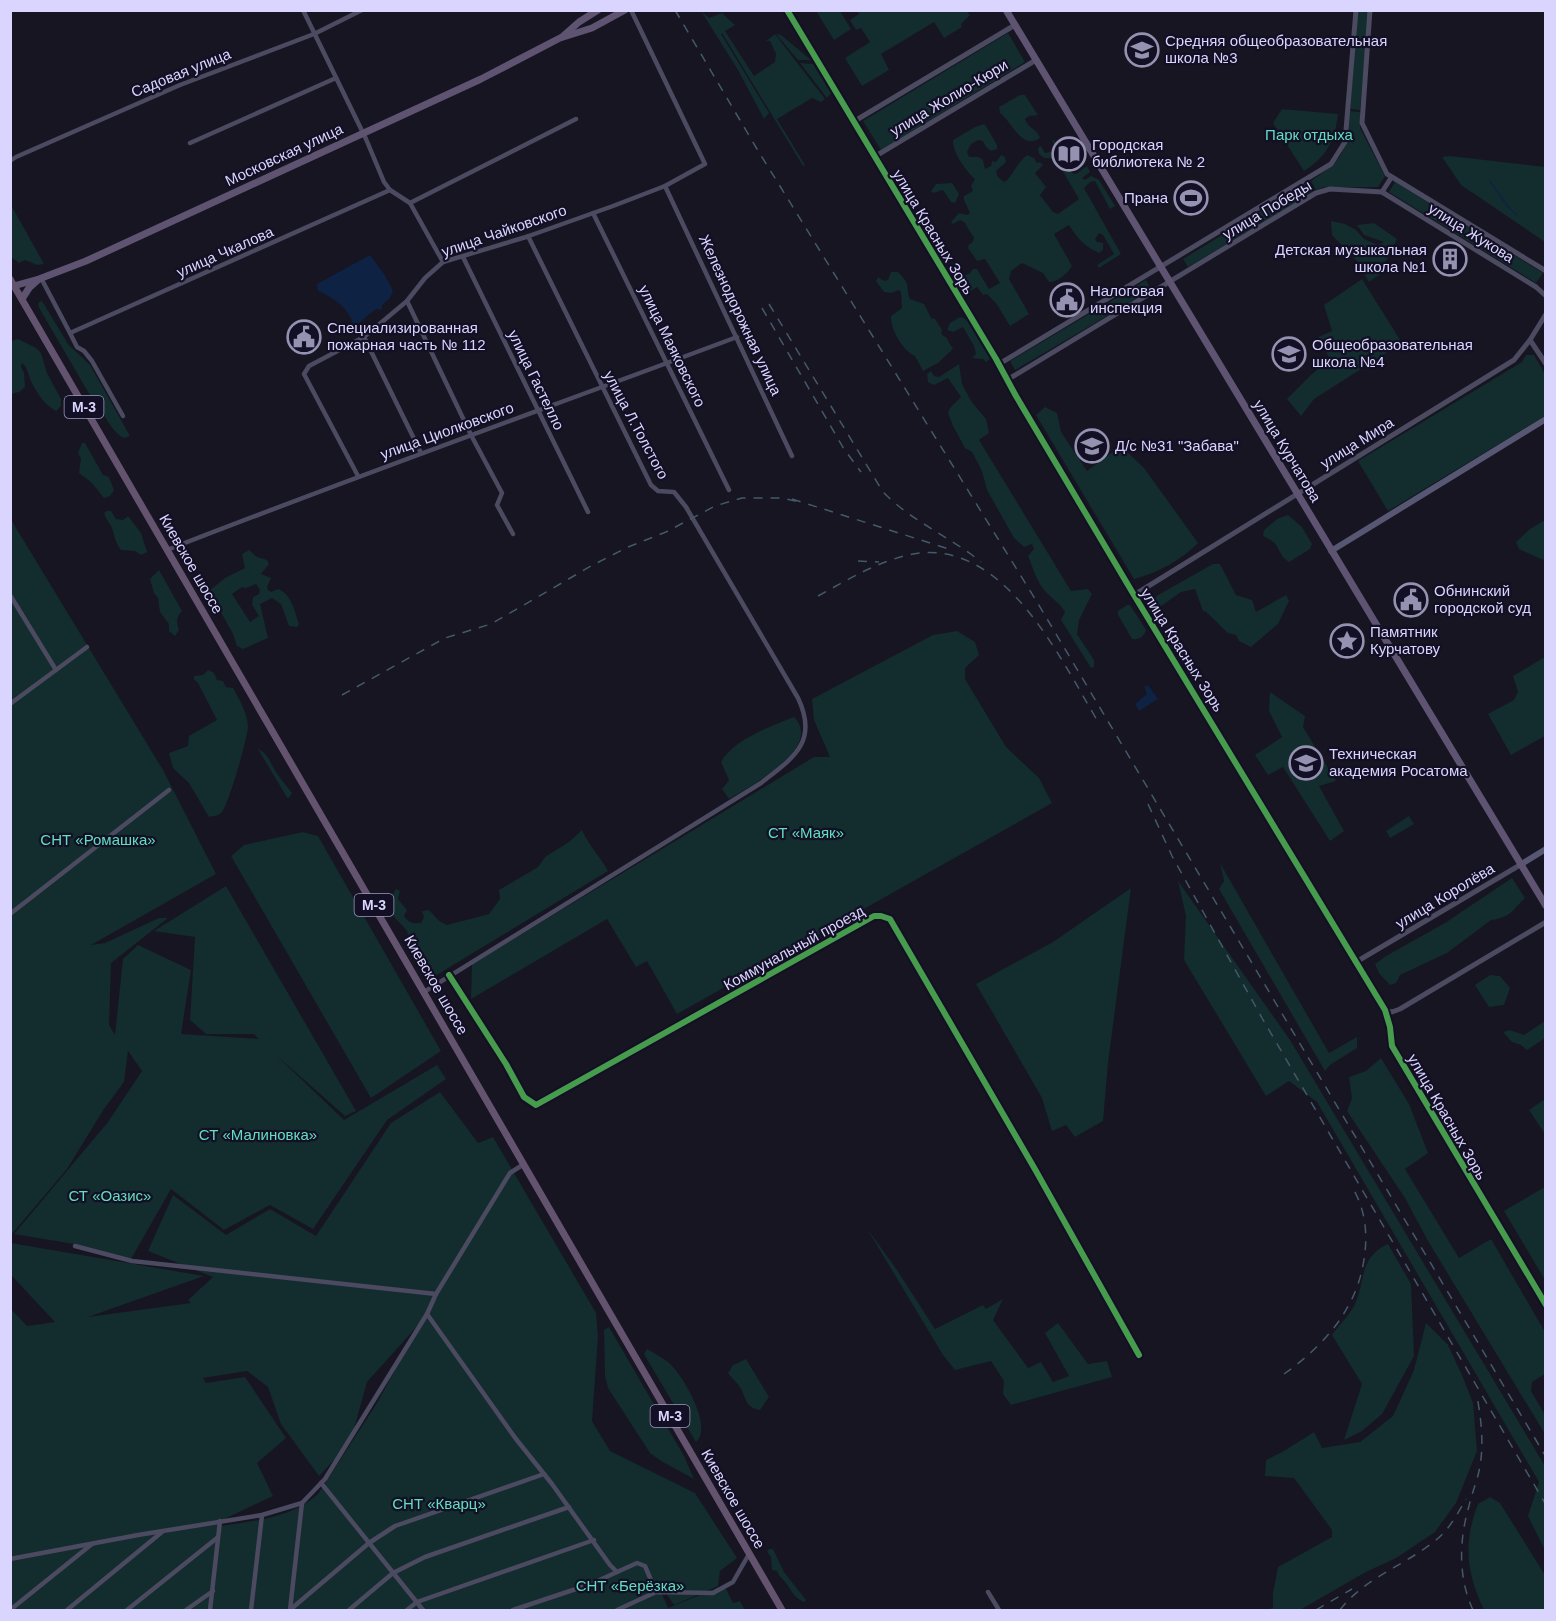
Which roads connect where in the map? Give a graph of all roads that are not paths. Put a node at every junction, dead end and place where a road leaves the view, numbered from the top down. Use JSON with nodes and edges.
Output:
{"nodes":[{"id":1,"x":303,"y":10,"type":"edge"},
{"id":2,"x":362,"y":10,"type":"edge"},
{"id":3,"x":598,"y":10,"type":"edge"},
{"id":4,"x":787,"y":10,"type":"edge"},
{"id":5,"x":1006,"y":10,"type":"edge"},
{"id":6,"x":1356,"y":10,"type":"edge"},
{"id":7,"x":1370,"y":10,"type":"edge"},
{"id":8,"x":628,"y":12,"type":"edge"},
{"id":9,"x":584,"y":19,"type":"junction"},
{"id":10,"x":1015,"y":25,"type":"junction"},
{"id":11,"x":592,"y":28,"type":"junction"},
{"id":12,"x":314,"y":34,"type":"junction"},
{"id":13,"x":560,"y":38,"type":"junction"},
{"id":14,"x":1036,"y":60,"type":"junction"},
{"id":15,"x":336,"y":78,"type":"junction"},
{"id":16,"x":576,"y":119,"type":"dead end"},
{"id":17,"x":853,"y":122,"type":"junction"},
{"id":18,"x":363,"y":133,"type":"junction"},
{"id":19,"x":190,"y":143,"type":"dead end"},
{"id":20,"x":874,"y":157,"type":"junction"},
{"id":21,"x":10,"y":161,"type":"edge"},
{"id":22,"x":1391,"y":178,"type":"junction"},
{"id":23,"x":665,"y":186,"type":"junction"},
{"id":24,"x":390,"y":190,"type":"junction"},
{"id":25,"x":1382,"y":192,"type":"junction"},
{"id":26,"x":410,"y":203,"type":"junction"},
{"id":27,"x":593,"y":213,"type":"junction"},
{"id":28,"x":528,"y":236,"type":"junction"},
{"id":29,"x":463,"y":257,"type":"junction"},
{"id":30,"x":443,"y":262,"type":"junction"},
{"id":31,"x":1160,"y":268,"type":"junction"},
{"id":32,"x":1545,"y":271,"type":"edge"},
{"id":33,"x":40,"y":279,"type":"junction"},
{"id":34,"x":1169,"y":281,"type":"junction"},
{"id":35,"x":12,"y":284,"type":"edge"},
{"id":36,"x":1545,"y":296,"type":"edge"},
{"id":37,"x":22,"y":299,"type":"junction"},
{"id":38,"x":407,"y":302,"type":"junction"},
{"id":39,"x":1545,"y":314,"type":"edge"},
{"id":40,"x":70,"y":333,"type":"junction"},
{"id":41,"x":364,"y":337,"type":"junction"},
{"id":42,"x":737,"y":337,"type":"junction"},
{"id":43,"x":1530,"y":340,"type":"junction"},
{"id":44,"x":668,"y":363,"type":"junction"},
{"id":45,"x":999,"y":364,"type":"junction"},
{"id":46,"x":1545,"y":364,"type":"edge"},
{"id":47,"x":1007,"y":380,"type":"junction"},
{"id":48,"x":602,"y":387,"type":"junction"},
{"id":49,"x":537,"y":412,"type":"junction"},
{"id":50,"x":123,"y":416,"type":"dead end"},
{"id":51,"x":1545,"y":419,"type":"edge"},
{"id":52,"x":471,"y":435,"type":"junction"},
{"id":53,"x":422,"y":453,"type":"junction"},
{"id":54,"x":792,"y":456,"type":"dead end"},
{"id":55,"x":358,"y":476,"type":"junction"},
{"id":56,"x":729,"y":490,"type":"dead end"},
{"id":57,"x":1297,"y":495,"type":"junction"},
{"id":58,"x":588,"y":512,"type":"dead end"},
{"id":59,"x":513,"y":534,"type":"dead end"},
{"id":60,"x":167,"y":550,"type":"junction"},
{"id":61,"x":1331,"y":551,"type":"junction"},
{"id":62,"x":10,"y":595,"type":"edge"},
{"id":63,"x":1134,"y":595,"type":"junction"},
{"id":64,"x":87,"y":648,"type":"dead end"},
{"id":65,"x":56,"y":670,"type":"junction"},
{"id":66,"x":10,"y":704,"type":"edge"},
{"id":67,"x":170,"y":790,"type":"dead end"},
{"id":68,"x":1545,"y":849,"type":"edge"},
{"id":69,"x":1520,"y":865,"type":"junction"},
{"id":70,"x":1545,"y":906,"type":"edge"},
{"id":71,"x":10,"y":914,"type":"edge"},
{"id":72,"x":1545,"y":922,"type":"edge"},
{"id":73,"x":1356,"y":962,"type":"junction"},
{"id":74,"x":449,"y":975,"type":"junction"},
{"id":75,"x":424,"y":992,"type":"junction"},
{"id":76,"x":1385,"y":1010,"type":"junction"},
{"id":77,"x":524,"y":1164,"type":"junction"},
{"id":78,"x":75,"y":1246,"type":"dead end"},
{"id":79,"x":436,"y":1294,"type":"junction"},
{"id":80,"x":1545,"y":1305,"type":"edge"},
{"id":81,"x":427,"y":1314,"type":"junction"},
{"id":82,"x":1139,"y":1355,"type":"dead end"},
{"id":83,"x":544,"y":1474,"type":"junction"},
{"id":84,"x":321,"y":1483,"type":"junction"},
{"id":85,"x":302,"y":1503,"type":"junction"},
{"id":86,"x":569,"y":1507,"type":"junction"},
{"id":87,"x":262,"y":1515,"type":"junction"},
{"id":88,"x":220,"y":1521,"type":"junction"},
{"id":89,"x":164,"y":1531,"type":"junction"},
{"id":90,"x":217,"y":1538,"type":"junction"},
{"id":91,"x":594,"y":1540,"type":"junction"},
{"id":92,"x":92,"y":1543,"type":"junction"},
{"id":93,"x":369,"y":1543,"type":"junction"},
{"id":94,"x":749,"y":1554,"type":"junction"},
{"id":95,"x":10,"y":1559,"type":"edge"},
{"id":96,"x":616,"y":1572,"type":"junction"},
{"id":97,"x":393,"y":1573,"type":"junction"},
{"id":98,"x":213,"y":1591,"type":"junction"},
{"id":99,"x":656,"y":1592,"type":"junction"},
{"id":100,"x":988,"y":1592,"type":"dead end"},
{"id":101,"x":417,"y":1602,"type":"junction"},
{"id":102,"x":10,"y":1610,"type":"edge"},
{"id":103,"x":290,"y":1610,"type":"edge"},
{"id":104,"x":67,"y":1611,"type":"edge"},
{"id":105,"x":127,"y":1611,"type":"edge"},
{"id":106,"x":186,"y":1611,"type":"edge"},
{"id":107,"x":210,"y":1611,"type":"edge"},
{"id":108,"x":251,"y":1611,"type":"edge"},
{"id":109,"x":349,"y":1611,"type":"edge"},
{"id":110,"x":407,"y":1611,"type":"edge"},
{"id":111,"x":423,"y":1611,"type":"edge"},
{"id":112,"x":513,"y":1611,"type":"edge"},
{"id":113,"x":617,"y":1611,"type":"edge"},
{"id":114,"x":782,"y":1611,"type":"edge"},
{"id":115,"x":999,"y":1611,"type":"edge"}],
"edges":[{"from":1,"to":12,"type":"street"},
{"from":2,"to":12,"type":"street","name":"Садовая улица"},
{"from":3,"to":9,"type":"main road","name":"Московская улица"},
{"from":4,"to":17,"type":"street","name":"улица Красных Зорь"},
{"from":5,"to":10,"type":"main road","name":"улица Курчатова"},
{"from":6,"to":31,"type":"street","name":"улица Победы"},
{"from":7,"to":22,"type":"street"},
{"from":8,"to":11,"type":"main road","name":"Московская улица"},
{"from":8,"to":23,"type":"street","name":"улица Чайковского"},
{"from":9,"to":11,"type":"main road"},
{"from":9,"to":13,"type":"main road","name":"Московская улица"},
{"from":10,"to":14,"type":"main road","name":"улица Курчатова"},
{"from":10,"to":17,"type":"street","name":"улица Жолио-Кюри"},
{"from":11,"to":13,"type":"main road","name":"Московская улица"},
{"from":12,"to":15,"type":"street"},
{"from":12,"to":21,"type":"street","name":"Садовая улица"},
{"from":13,"to":18,"type":"main road","name":"Московская улица"},
{"from":14,"to":20,"type":"street","name":"улица Жолио-Кюри"},
{"from":14,"to":31,"type":"main road","name":"улица Курчатова"},
{"from":15,"to":18,"type":"street"},
{"from":15,"to":19,"type":"street"},
{"from":16,"to":26,"type":"street"},
{"from":17,"to":20,"type":"street","name":"улица Красных Зорь"},
{"from":18,"to":24,"type":"street"},
{"from":18,"to":33,"type":"main road","name":"Московская улица"},
{"from":20,"to":45,"type":"street","name":"улица Красных Зорь"},
{"from":22,"to":25,"type":"street"},
{"from":22,"to":32,"type":"street","name":"улица Жукова"},
{"from":23,"to":27,"type":"street","name":"улица Чайковского"},
{"from":23,"to":42,"type":"street","name":"Железнодорожная улица"},
{"from":24,"to":26,"type":"street"},
{"from":24,"to":40,"type":"street","name":"улица Чкалова"},
{"from":25,"to":34,"type":"street","name":"улица Победы"},
{"from":25,"to":36,"type":"street","name":"улица Жукова"},
{"from":26,"to":30,"type":"street"},
{"from":27,"to":28,"type":"street","name":"улица Чайковского"},
{"from":27,"to":44,"type":"street","name":"улица Маяковского"},
{"from":28,"to":29,"type":"street","name":"улица Чайковского"},
{"from":28,"to":48,"type":"street","name":"улица Л.Толстого"},
{"from":29,"to":30,"type":"street","name":"улица Чайковского"},
{"from":29,"to":49,"type":"street","name":"улица Гастелло"},
{"from":30,"to":38,"type":"street","name":"улица Чайковского"},
{"from":31,"to":34,"type":"main road","name":"улица Курчатова"},
{"from":31,"to":45,"type":"street","name":"улица Победы"},
{"from":33,"to":35,"type":"main road","name":"Московская улица"},
{"from":33,"to":37,"type":"main road"},
{"from":33,"to":40,"type":"street"},
{"from":34,"to":47,"type":"street","name":"улица Победы"},
{"from":34,"to":57,"type":"main road","name":"улица Курчатова"},
{"from":35,"to":37,"type":"highway","name":"Киевское шоссе","number":"М-3"},
{"from":37,"to":60,"type":"highway","name":"Киевское шоссе","number":"М-3"},
{"from":38,"to":41,"type":"street","name":"улица Чайковского"},
{"from":38,"to":52,"type":"street"},
{"from":39,"to":43,"type":"street","name":"улица Мира"},
{"from":40,"to":50,"type":"street"},
{"from":41,"to":53,"type":"street"},
{"from":41,"to":55,"type":"street","name":"улица Чайковского"},
{"from":42,"to":44,"type":"street","name":"улица Циолковского"},
{"from":42,"to":54,"type":"street","name":"Железнодорожная улица"},
{"from":43,"to":46,"type":"street"},
{"from":43,"to":57,"type":"street","name":"улица Мира"},
{"from":44,"to":48,"type":"street","name":"улица Циолковского"},
{"from":44,"to":56,"type":"street","name":"улица Маяковского"},
{"from":45,"to":47,"type":"street","name":"улица Красных Зорь"},
{"from":47,"to":63,"type":"street","name":"улица Красных Зорь"},
{"from":48,"to":49,"type":"street","name":"улица Циолковского"},
{"from":48,"to":74,"type":"street","name":"улица Л.Толстого"},
{"from":49,"to":52,"type":"street","name":"улица Циолковского"},
{"from":49,"to":58,"type":"street","name":"улица Гастелло"},
{"from":51,"to":61,"type":"main road"},
{"from":52,"to":53,"type":"street","name":"улица Циолковского"},
{"from":52,"to":59,"type":"street"},
{"from":53,"to":55,"type":"street","name":"улица Циолковского"},
{"from":55,"to":60,"type":"street","name":"улица Циолковского"},
{"from":57,"to":61,"type":"main road","name":"улица Курчатова"},
{"from":57,"to":63,"type":"street","name":"улица Мира"},
{"from":60,"to":75,"type":"highway","name":"Киевское шоссе","number":"М-3"},
{"from":61,"to":69,"type":"main road","name":"улица Курчатова"},
{"from":62,"to":65,"type":"street"},
{"from":63,"to":73,"type":"street","name":"улица Красных Зорь"},
{"from":64,"to":65,"type":"street"},
{"from":65,"to":66,"type":"street"},
{"from":67,"to":71,"type":"street"},
{"from":68,"to":69,"type":"main road","name":"улица Королёва"},
{"from":69,"to":70,"type":"main road","name":"улица Курчатова"},
{"from":69,"to":73,"type":"street","name":"улица Королёва"},
{"from":72,"to":76,"type":"street"},
{"from":73,"to":76,"type":"street","name":"улица Красных Зорь"},
{"from":74,"to":75,"type":"street"},
{"from":74,"to":82,"type":"street","name":"Коммунальный проезд"},
{"from":75,"to":77,"type":"highway","name":"Киевское шоссе","number":"М-3"},
{"from":76,"to":80,"type":"street","name":"улица Красных Зорь"},
{"from":77,"to":79,"type":"street"},
{"from":77,"to":94,"type":"highway","name":"Киевское шоссе","number":"М-3"},
{"from":78,"to":79,"type":"street"},
{"from":79,"to":81,"type":"street"},
{"from":81,"to":83,"type":"street"},
{"from":81,"to":84,"type":"street"},
{"from":83,"to":86,"type":"street"},
{"from":83,"to":93,"type":"street"},
{"from":84,"to":85,"type":"street"},
{"from":84,"to":93,"type":"street"},
{"from":85,"to":87,"type":"street"},
{"from":85,"to":103,"type":"street"},
{"from":86,"to":91,"type":"street"},
{"from":86,"to":97,"type":"street"},
{"from":87,"to":88,"type":"street"},
{"from":87,"to":108,"type":"street"},
{"from":88,"to":89,"type":"street"},
{"from":88,"to":90,"type":"street"},
{"from":89,"to":92,"type":"street"},
{"from":89,"to":104,"type":"street"},
{"from":90,"to":98,"type":"street"},
{"from":90,"to":105,"type":"street"},
{"from":91,"to":96,"type":"street"},
{"from":91,"to":101,"type":"street"},
{"from":92,"to":95,"type":"street"},
{"from":92,"to":102,"type":"street"},
{"from":93,"to":97,"type":"street"},
{"from":93,"to":103,"type":"street"},
{"from":94,"to":99,"type":"street"},
{"from":94,"to":114,"type":"highway","name":"Киевское шоссе","number":"М-3"},
{"from":96,"to":99,"type":"street"},
{"from":96,"to":112,"type":"street"},
{"from":97,"to":101,"type":"street"},
{"from":97,"to":109,"type":"street"},
{"from":98,"to":106,"type":"street"},
{"from":98,"to":107,"type":"street"},
{"from":99,"to":113,"type":"street"},
{"from":100,"to":115,"type":"street"},
{"from":101,"to":110,"type":"street"},
{"from":101,"to":111,"type":"street"}]}
